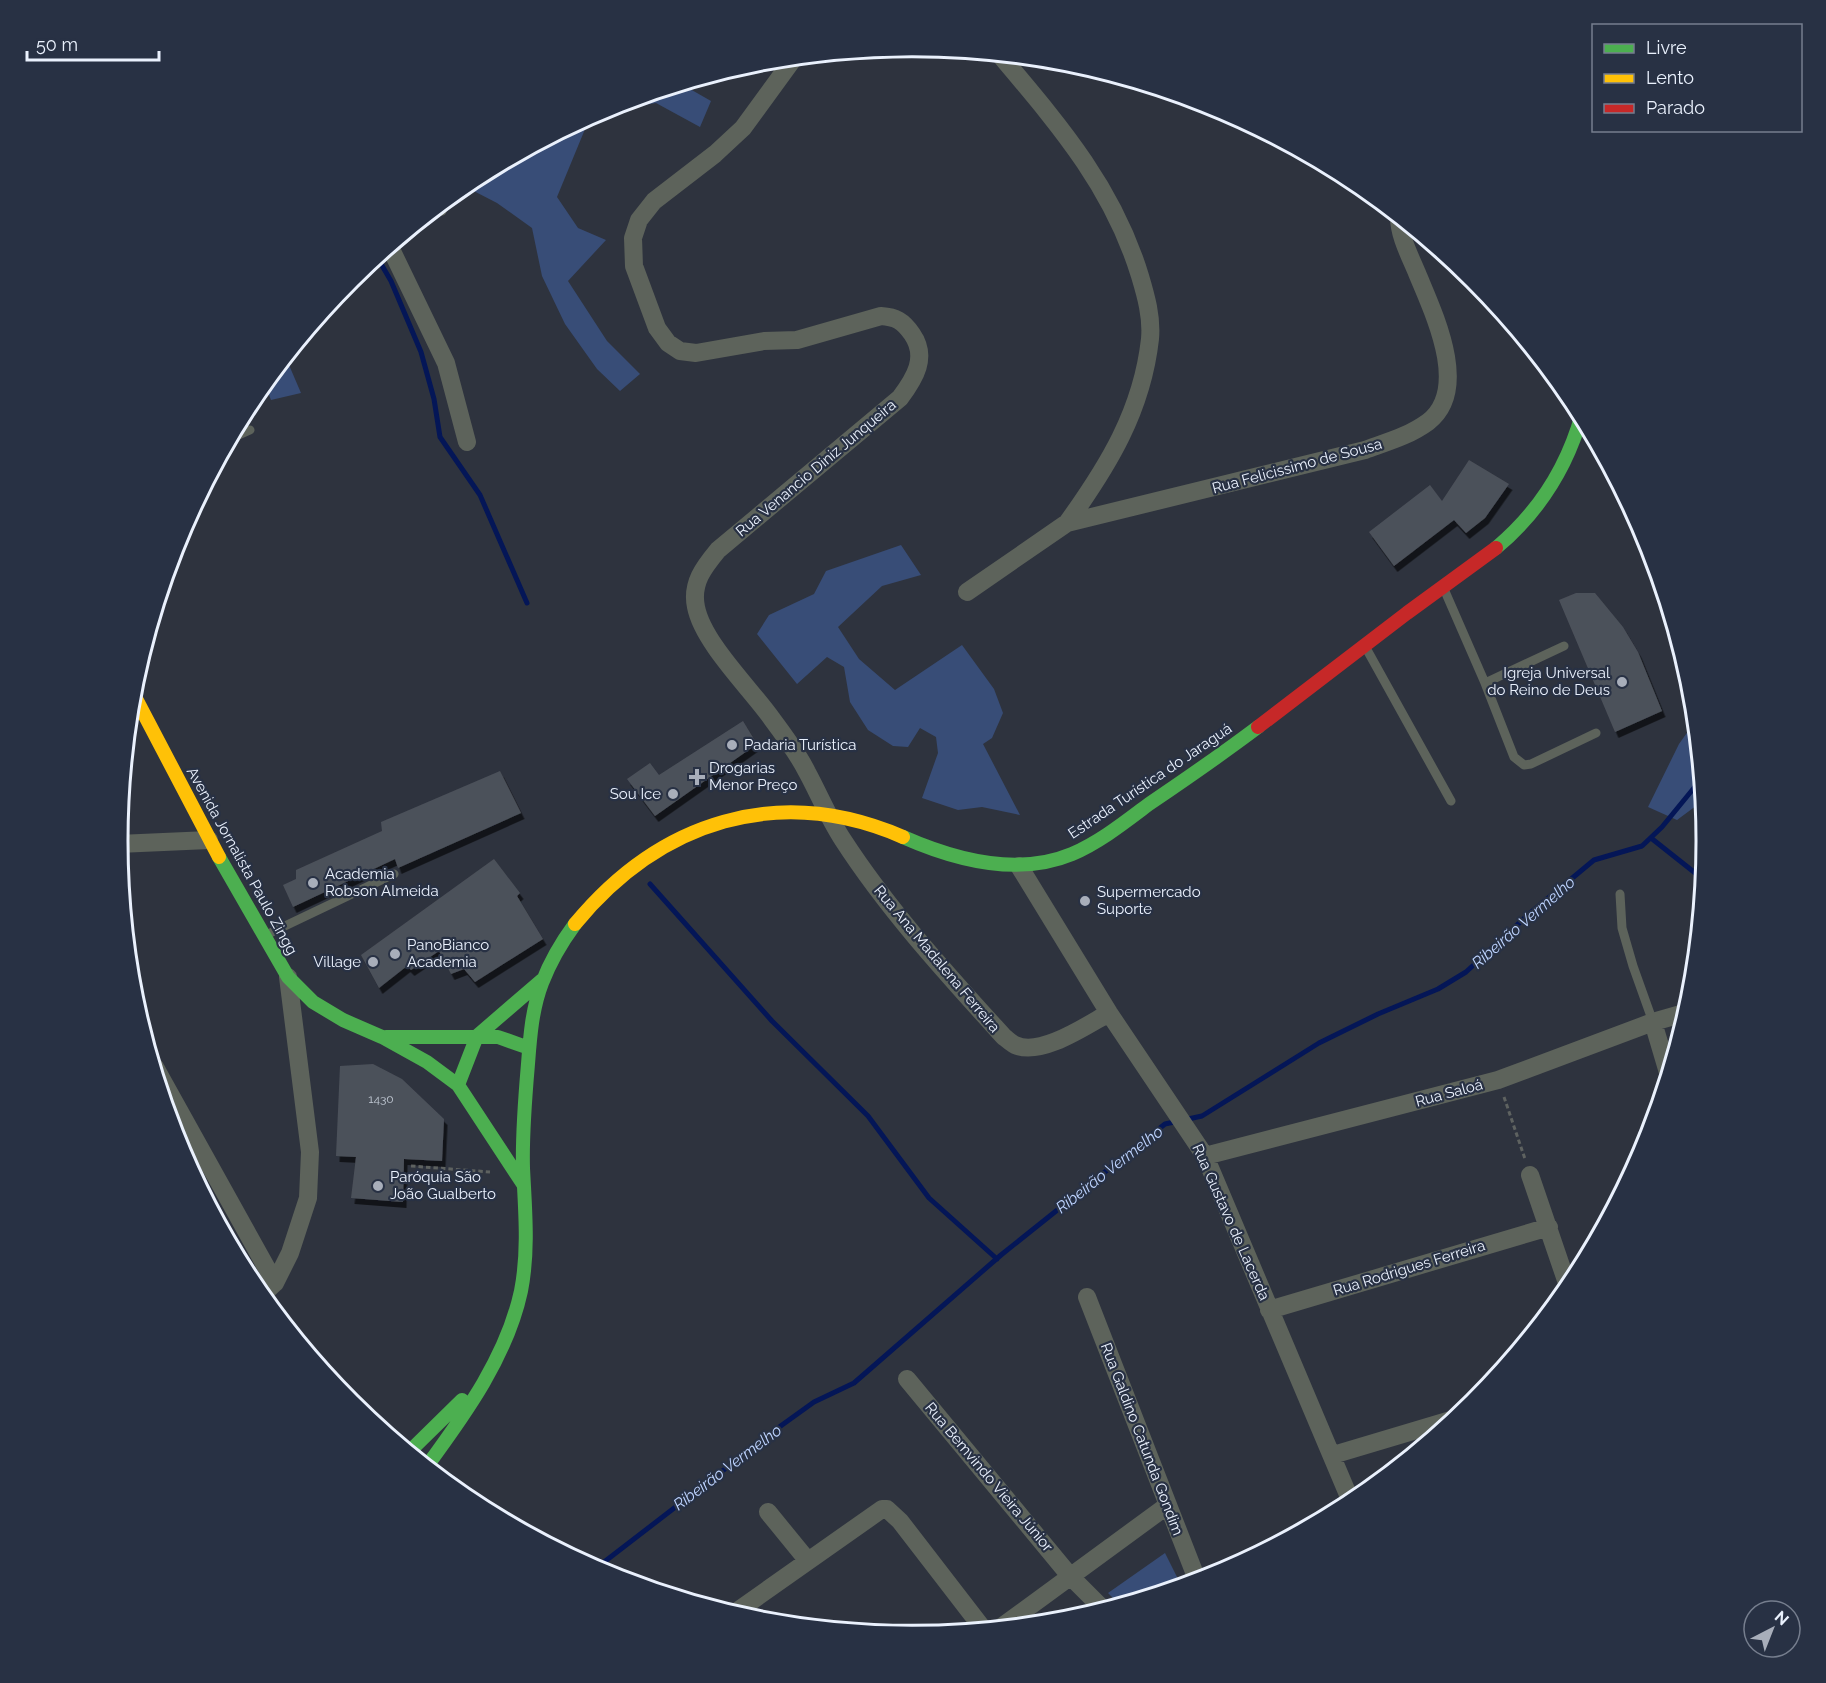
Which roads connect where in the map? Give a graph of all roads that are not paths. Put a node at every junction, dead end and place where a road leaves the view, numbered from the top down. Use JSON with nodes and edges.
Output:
{"nodes":[{"id":1,"x":1007,"y":63,"type":"edge"},
{"id":2,"x":787,"y":68,"type":"edge"},
{"id":3,"x":1400,"y":226,"type":"edge"},
{"id":4,"x":393,"y":255,"type":"edge"},
{"id":5,"x":1578,"y":427,"type":"edge"},
{"id":6,"x":250,"y":430,"type":"dead end"},
{"id":7,"x":244,"y":433,"type":"edge"},
{"id":8,"x":468,"y":442,"type":"dead end"},
{"id":9,"x":1067,"y":523,"type":"junction"},
{"id":10,"x":1443,"y":587,"type":"junction"},
{"id":11,"x":967,"y":592,"type":"dead end"},
{"id":12,"x":1365,"y":646,"type":"junction"},
{"id":13,"x":1564,"y":646,"type":"dead end"},
{"id":14,"x":1485,"y":683,"type":"junction"},
{"id":15,"x":141,"y":707,"type":"edge"},
{"id":16,"x":1596,"y":733,"type":"dead end"},
{"id":17,"x":1451,"y":801,"type":"dead end"},
{"id":18,"x":828,"y":813,"type":"junction"},
{"id":19,"x":210,"y":840,"type":"junction"},
{"id":20,"x":128,"y":844,"type":"edge"},
{"id":21,"x":1019,"y":866,"type":"junction"},
{"id":22,"x":394,"y":874,"type":"dead end"},
{"id":23,"x":1620,"y":894,"type":"dead end"},
{"id":24,"x":263,"y":936,"type":"junction"},
{"id":25,"x":288,"y":977,"type":"junction"},
{"id":26,"x":542,"y":980,"type":"junction"},
{"id":27,"x":1109,"y":1013,"type":"junction"},
{"id":28,"x":1678,"y":1015,"type":"edge"},
{"id":29,"x":1653,"y":1022,"type":"junction"},
{"id":30,"x":477,"y":1036,"type":"junction"},
{"id":31,"x":382,"y":1037,"type":"junction"},
{"id":32,"x":530,"y":1048,"type":"junction"},
{"id":33,"x":1665,"y":1064,"type":"edge"},
{"id":34,"x":458,"y":1085,"type":"junction"},
{"id":35,"x":176,"y":1109,"type":"edge"},
{"id":36,"x":493,"y":1136,"type":"junction"},
{"id":37,"x":522,"y":1138,"type":"junction"},
{"id":38,"x":1202,"y":1150,"type":"junction"},
{"id":39,"x":1530,"y":1175,"type":"road end"},
{"id":40,"x":525,"y":1187,"type":"junction"},
{"id":41,"x":1549,"y":1227,"type":"junction"},
{"id":42,"x":1565,"y":1277,"type":"edge"},
{"id":43,"x":264,"y":1281,"type":"edge"},
{"id":44,"x":269,"y":1288,"type":"edge"},
{"id":45,"x":1087,"y":1297,"type":"dead end"},
{"id":46,"x":1269,"y":1310,"type":"junction"},
{"id":47,"x":486,"y":1378,"type":"junction"},
{"id":48,"x":907,"y":1379,"type":"dead end"},
{"id":49,"x":1438,"y":1424,"type":"edge"},
{"id":50,"x":415,"y":1447,"type":"edge"},
{"id":51,"x":1333,"y":1455,"type":"junction"},
{"id":52,"x":431,"y":1461,"type":"edge"},
{"id":53,"x":1348,"y":1494,"type":"edge"},
{"id":54,"x":1167,"y":1505,"type":"junction"},
{"id":55,"x":768,"y":1512,"type":"dead end"},
{"id":56,"x":808,"y":1561,"type":"junction"},
{"id":57,"x":1194,"y":1573,"type":"edge"},
{"id":58,"x":1070,"y":1576,"type":"junction"},
{"id":59,"x":1097,"y":1603,"type":"edge"},
{"id":60,"x":743,"y":1607,"type":"edge"},
{"id":61,"x":1012,"y":1619,"type":"edge"},
{"id":62,"x":978,"y":1623,"type":"edge"}],
"edges":[{"from":1,"to":9,"type":"street"},
{"from":2,"to":18,"type":"street","name":"Rua Venancio Diniz Junqueira"},
{"from":3,"to":9,"type":"street","name":"Rua Felicissimo de Sousa"},
{"from":4,"to":8,"type":"street"},
{"from":5,"to":10,"type":"main road","name":"Estrada Turística do Jaraguá"},
{"from":6,"to":7,"type":"lane"},
{"from":9,"to":11,"type":"street","name":"Rua Felicissimo de Sousa"},
{"from":10,"to":12,"type":"main road","name":"Estrada Turística do Jaraguá"},
{"from":10,"to":14,"type":"lane"},
{"from":12,"to":17,"type":"lane"},
{"from":12,"to":21,"type":"main road","name":"Estrada Turística do Jaraguá"},
{"from":13,"to":14,"type":"lane"},
{"from":14,"to":16,"type":"lane"},
{"from":15,"to":19,"type":"main road","name":"Avenida Jornalista Paulo Zingg"},
{"from":18,"to":21,"type":"main road","name":"Estrada Turística do Jaraguá"},
{"from":18,"to":26,"type":"main road","name":"Estrada Turística do Jaraguá"},
{"from":18,"to":27,"type":"street","name":"Rua Ana Madalena Ferreira"},
{"from":19,"to":20,"type":"street"},
{"from":19,"to":24,"type":"main road","name":"Avenida Jornalista Paulo Zingg"},
{"from":21,"to":27,"type":"street","name":"Rua Gustavo de Lacerda"},
{"from":22,"to":24,"type":"lane"},
{"from":23,"to":29,"type":"lane"},
{"from":24,"to":25,"type":"main road","name":"Avenida Jornalista Paulo Zingg"},
{"from":25,"to":31,"type":"main road","name":"Avenida Jornalista Paulo Zingg"},
{"from":25,"to":44,"type":"street"},
{"from":26,"to":30,"type":"main road"},
{"from":26,"to":32,"type":"main road","name":"Estrada Turística do Jaraguá"},
{"from":27,"to":38,"type":"street","name":"Rua Gustavo de Lacerda"},
{"from":28,"to":29,"type":"street","name":"Rua Saloá"},
{"from":29,"to":33,"type":"street"},
{"from":29,"to":38,"type":"street","name":"Rua Saloá"},
{"from":30,"to":31,"type":"main road","name":"Avenida Jornalista Paulo Zingg"},
{"from":30,"to":32,"type":"main road","name":"Avenida Jornalista Paulo Zingg"},
{"from":30,"to":34,"type":"main road"},
{"from":31,"to":34,"type":"main road","name":"Avenida Jornalista Paulo Zingg"},
{"from":32,"to":37,"type":"main road","name":"Estrada Turística do Jaraguá"},
{"from":34,"to":36,"type":"main road","name":"Avenida Jornalista Paulo Zingg"},
{"from":35,"to":43,"type":"street"},
{"from":36,"to":37,"type":"main road"},
{"from":36,"to":40,"type":"main road","name":"Avenida Jornalista Paulo Zingg"},
{"from":37,"to":40,"type":"main road","name":"Estrada Turística do Jaraguá"},
{"from":38,"to":46,"type":"street","name":"Rua Gustavo de Lacerda"},
{"from":39,"to":41,"type":"street"},
{"from":40,"to":47,"type":"main road","name":"Estrada Turística do Jaraguá"},
{"from":41,"to":42,"type":"street"},
{"from":41,"to":46,"type":"street","name":"Rua Rodrigues Ferreira"},
{"from":45,"to":54,"type":"street","name":"Rua Galdino Catunda Gondim"},
{"from":46,"to":51,"type":"street","name":"Rua Gustavo de Lacerda"},
{"from":47,"to":50,"type":"main road","name":"Estrada Turística do Jaraguá"},
{"from":47,"to":52,"type":"main road","name":"Estrada Turística do Jaraguá"},
{"from":48,"to":58,"type":"street","name":"Rua Bemvindo Vieira Júnior"},
{"from":49,"to":51,"type":"street"},
{"from":51,"to":53,"type":"street","name":"Rua Gustavo de Lacerda"},
{"from":54,"to":57,"type":"street","name":"Rua Galdino Catunda Gondim"},
{"from":54,"to":58,"type":"street"},
{"from":55,"to":56,"type":"street"},
{"from":56,"to":60,"type":"street"},
{"from":56,"to":62,"type":"street"},
{"from":58,"to":59,"type":"street","name":"Rua Bemvindo Vieira Júnior"},
{"from":58,"to":61,"type":"street"}]}
